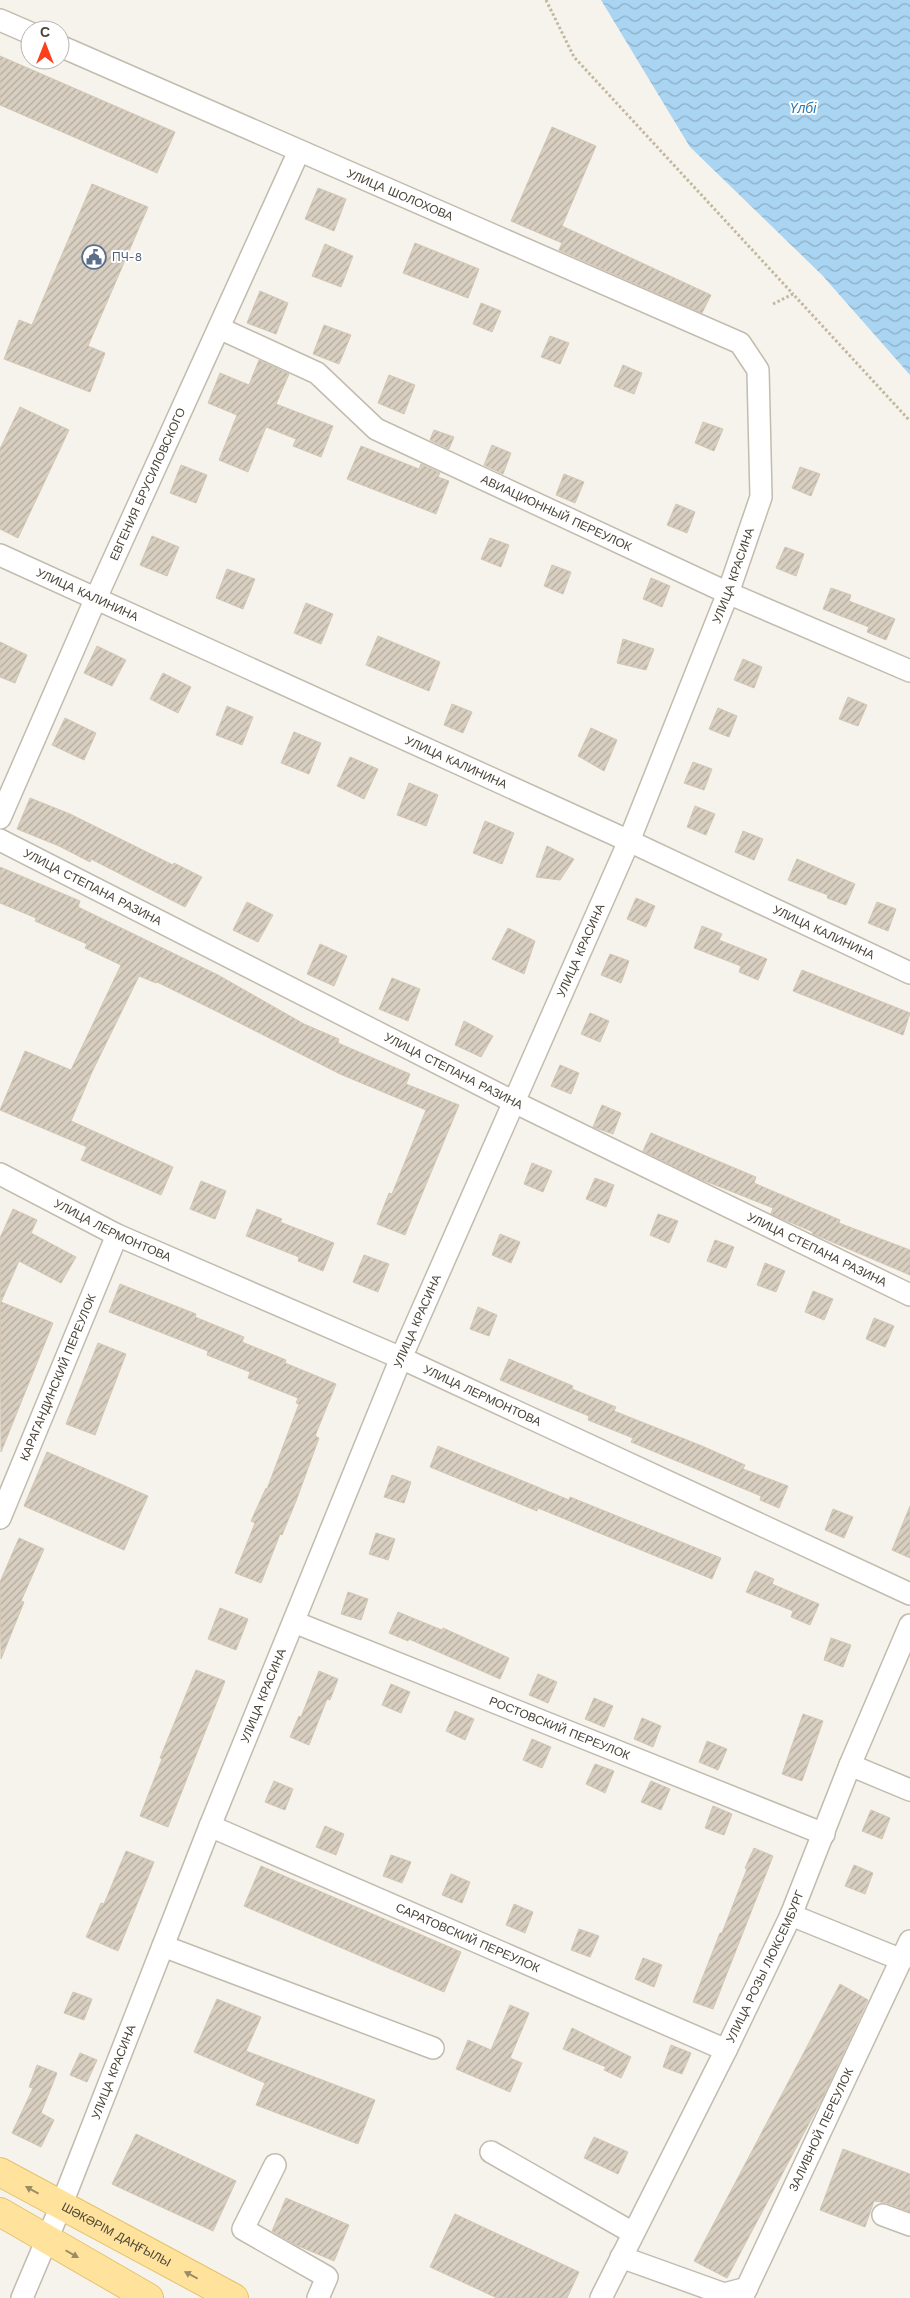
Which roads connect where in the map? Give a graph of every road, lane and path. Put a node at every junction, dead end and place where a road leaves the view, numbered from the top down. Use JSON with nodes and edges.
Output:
{"nodes":[{"id":1,"x":546,"y":0,"type":"edge"},
{"id":2,"x":0,"y":20,"type":"edge"},
{"id":3,"x":20,"y":29,"type":"edge"},
{"id":4,"x":70,"y":50,"type":"edge"},
{"id":5,"x":299,"y":151,"type":"junction"},
{"id":6,"x":793,"y":294,"type":"junction"},
{"id":7,"x":773,"y":304,"type":"dead end"},
{"id":8,"x":219,"y":328,"type":"junction"},
{"id":9,"x":740,"y":342,"type":"joint"},
{"id":10,"x":910,"y":421,"type":"edge"},
{"id":11,"x":0,"y":555,"type":"edge"},
{"id":12,"x":728,"y":593,"type":"junction"},
{"id":13,"x":96,"y":598,"type":"junction"},
{"id":14,"x":910,"y":672,"type":"edge"},
{"id":15,"x":0,"y":818,"type":"edge"},
{"id":16,"x":0,"y":840,"type":"edge"},
{"id":17,"x":629,"y":841,"type":"junction"},
{"id":18,"x":910,"y":973,"type":"edge"},
{"id":19,"x":514,"y":1102,"type":"junction"},
{"id":20,"x":0,"y":1174,"type":"edge"},
{"id":21,"x":117,"y":1235,"type":"junction"},
{"id":22,"x":910,"y":1296,"type":"edge"},
{"id":23,"x":401,"y":1358,"type":"junction"},
{"id":24,"x":0,"y":1518,"type":"edge"},
{"id":25,"x":910,"y":1594,"type":"edge"},
{"id":26,"x":294,"y":1622,"type":"junction"},
{"id":27,"x":910,"y":1625,"type":"edge"},
{"id":28,"x":850,"y":1765,"type":"junction"},
{"id":29,"x":910,"y":1790,"type":"edge"},
{"id":30,"x":210,"y":1826,"type":"junction"},
{"id":31,"x":824,"y":1834,"type":"junction"},
{"id":32,"x":791,"y":1914,"type":"junction"},
{"id":33,"x":910,"y":1941,"type":"edge"},
{"id":34,"x":163,"y":1946,"type":"junction"},
{"id":35,"x":902,"y":1960,"type":"junction"},
{"id":36,"x":433,"y":2048,"type":"dead end"},
{"id":37,"x":726,"y":2050,"type":"junction"},
{"id":38,"x":491,"y":2152,"type":"dead end"},
{"id":39,"x":274,"y":2165,"type":"dead end"},
{"id":40,"x":0,"y":2172,"type":"edge"},
{"id":41,"x":61,"y":2206,"type":"junction"},
{"id":42,"x":0,"y":2212,"type":"edge"},
{"id":43,"x":883,"y":2215,"type":"dead end"},
{"id":44,"x":910,"y":2225,"type":"edge"},
{"id":45,"x":633,"y":2234,"type":"junction"},
{"id":46,"x":46,"y":2240,"type":"junction"},
{"id":47,"x":621,"y":2257,"type":"junction"},
{"id":48,"x":744,"y":2293,"type":"edge"},
{"id":49,"x":22,"y":2298,"type":"edge"},
{"id":50,"x":149,"y":2298,"type":"edge"},
{"id":51,"x":234,"y":2298,"type":"edge"},
{"id":52,"x":318,"y":2298,"type":"edge"},
{"id":53,"x":601,"y":2298,"type":"edge"}],
"edges":[{"from":1,"to":6,"type":"path"},
{"from":2,"to":3,"type":"street"},
{"from":4,"to":5,"type":"street","name":"УЛИЦА ШОЛОХОВА"},
{"from":5,"to":8,"type":"street","name":"ЕВГЕНИЯ БРУСИЛОВСКОГО"},
{"from":5,"to":9,"type":"street","name":"УЛИЦА ШОЛОХОВА"},
{"from":6,"to":7,"type":"path"},
{"from":6,"to":10,"type":"path"},
{"from":8,"to":12,"type":"street","name":"АВИАЦИОННЫЙ ПЕРЕУЛОК"},
{"from":8,"to":13,"type":"street","name":"ЕВГЕНИЯ БРУСИЛОВСКОГО"},
{"from":9,"to":12,"type":"street","name":"УЛИЦА КРАСИНА"},
{"from":11,"to":13,"type":"street","name":"УЛИЦА КАЛИНИНА"},
{"from":12,"to":14,"type":"street","name":"АВИАЦИОННЫЙ ПЕРЕУЛОК"},
{"from":12,"to":17,"type":"street","name":"УЛИЦА КРАСИНА"},
{"from":13,"to":15,"type":"street","name":"ЕВГЕНИЯ БРУСИЛОВСКОГО"},
{"from":13,"to":17,"type":"street","name":"УЛИЦА КАЛИНИНА"},
{"from":16,"to":19,"type":"street","name":"УЛИЦА СТЕПАНА РАЗИНА"},
{"from":17,"to":18,"type":"street","name":"УЛИЦА КАЛИНИНА"},
{"from":17,"to":19,"type":"street","name":"УЛИЦА КРАСИНА"},
{"from":19,"to":22,"type":"street","name":"УЛИЦА СТЕПАНА РАЗИНА"},
{"from":19,"to":23,"type":"street","name":"УЛИЦА КРАСИНА"},
{"from":20,"to":21,"type":"street","name":"УЛИЦА ЛЕРМОНТОВА"},
{"from":21,"to":23,"type":"street","name":"УЛИЦА ЛЕРМОНТОВА"},
{"from":21,"to":24,"type":"street","name":"КАРАГАНДИНСКИЙ ПЕРЕУЛОК"},
{"from":23,"to":25,"type":"street","name":"УЛИЦА ЛЕРМОНТОВА"},
{"from":23,"to":26,"type":"street","name":"УЛИЦА КРАСИНА"},
{"from":26,"to":30,"type":"street","name":"УЛИЦА КРАСИНА"},
{"from":26,"to":31,"type":"street","name":"РОСТОВСКИЙ ПЕРЕУЛОК"},
{"from":27,"to":28,"type":"street","name":"УЛИЦА РОЗЫ ЛЮКСЕМБУРГ"},
{"from":28,"to":29,"type":"street"},
{"from":28,"to":31,"type":"street","name":"УЛИЦА РОЗЫ ЛЮКСЕМБУРГ"},
{"from":30,"to":34,"type":"street","name":"УЛИЦА КРАСИНА"},
{"from":30,"to":37,"type":"street","name":"САРАТОВСКИЙ ПЕРЕУЛОК"},
{"from":31,"to":32,"type":"street","name":"УЛИЦА РОЗЫ ЛЮКСЕМБУРГ"},
{"from":32,"to":35,"type":"street"},
{"from":32,"to":37,"type":"street","name":"УЛИЦА РОЗЫ ЛЮКСЕМБУРГ"},
{"from":33,"to":35,"type":"street","name":"ЗАЛИВНОЙ ПЕРЕУЛОК"},
{"from":34,"to":36,"type":"street"},
{"from":34,"to":41,"type":"street","name":"УЛИЦА КРАСИНА"},
{"from":35,"to":48,"type":"street","name":"ЗАЛИВНОЙ ПЕРЕУЛОК"},
{"from":37,"to":45,"type":"street","name":"УЛИЦА РОЗЫ ЛЮКСЕМБУРГ"},
{"from":38,"to":45,"type":"street"},
{"from":39,"to":52,"type":"street"},
{"from":41,"to":40,"type":"main road","name":"ШӘКӘРІМ ДАҢҒЫЛЫ","one_way":true},
{"from":41,"to":46,"type":"street","name":"УЛИЦА КРАСИНА"},
{"from":51,"to":41,"type":"main road","name":"ШӘКӘРІМ ДАҢҒЫЛЫ","one_way":true},
{"from":42,"to":46,"type":"main road"},
{"from":43,"to":44,"type":"street"},
{"from":45,"to":47,"type":"street","name":"УЛИЦА РОЗЫ ЛЮКСЕМБУРГ"},
{"from":46,"to":49,"type":"street","name":"УЛИЦА КРАСИНА"},
{"from":46,"to":50,"type":"main road","one_way":true},
{"from":47,"to":48,"type":"street"},
{"from":47,"to":53,"type":"street","name":"УЛИЦА РОЗЫ ЛЮКСЕМБУРГ"}]}
